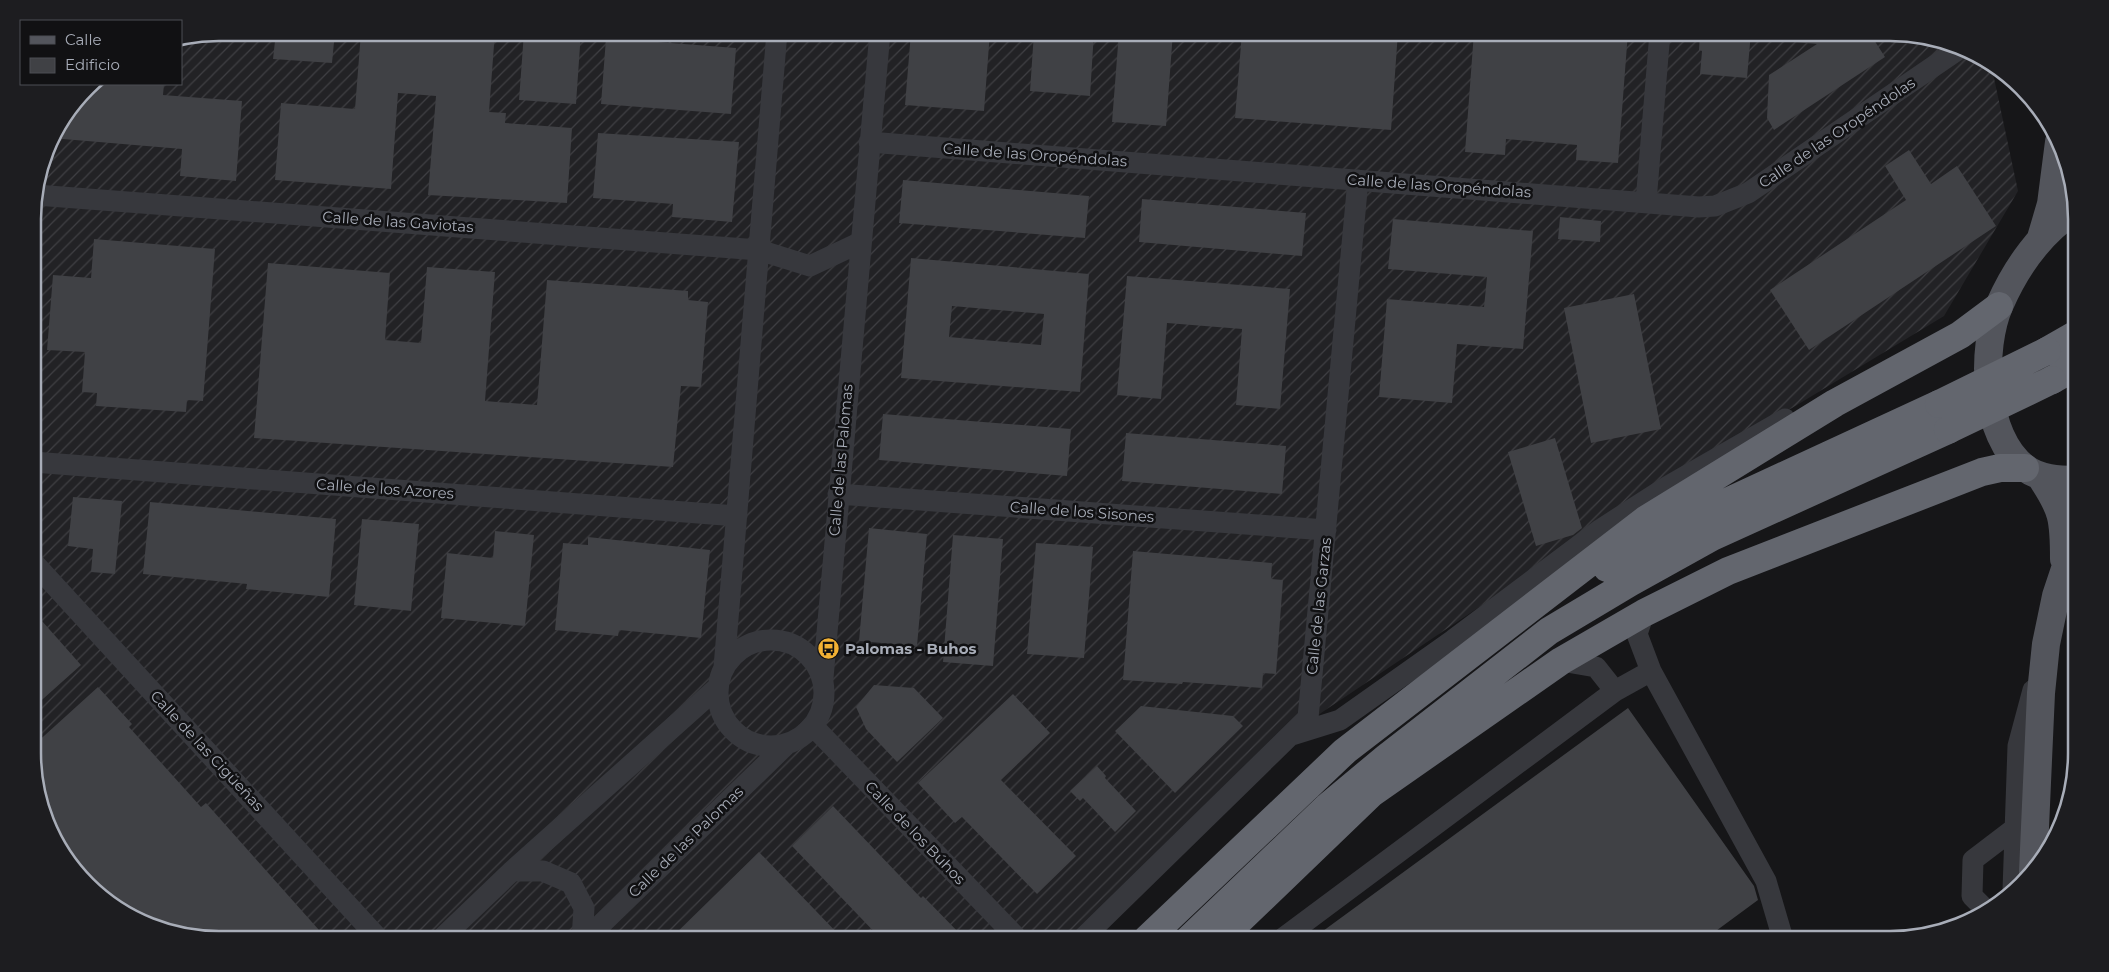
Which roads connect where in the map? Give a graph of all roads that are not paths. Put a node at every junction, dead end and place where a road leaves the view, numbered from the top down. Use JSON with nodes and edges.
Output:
{"nodes":[{"id":1,"x":776,"y":41,"type":"edge"},
{"id":2,"x":879,"y":41,"type":"edge"},
{"id":3,"x":1659,"y":41,"type":"edge"},
{"id":4,"x":1953,"y":53,"type":"edge"},
{"id":5,"x":869,"y":142,"type":"junction"},
{"id":6,"x":2057,"y":159,"type":"edge"},
{"id":7,"x":1358,"y":180,"type":"junction"},
{"id":8,"x":43,"y":196,"type":"edge"},
{"id":9,"x":1646,"y":202,"type":"junction"},
{"id":10,"x":2068,"y":216,"type":"edge"},
{"id":11,"x":2041,"y":239,"type":"junction"},
{"id":12,"x":860,"y":242,"type":"junction"},
{"id":13,"x":759,"y":250,"type":"junction"},
{"id":14,"x":1999,"y":306,"type":"junction"},
{"id":15,"x":2068,"y":339,"type":"edge"},
{"id":16,"x":2064,"y":373,"type":"edge"},
{"id":17,"x":1835,"y":403,"type":"junction"},
{"id":18,"x":42,"y":463,"type":"edge"},
{"id":19,"x":2032,"y":472,"type":"junction"},
{"id":20,"x":2068,"y":479,"type":"edge"},
{"id":21,"x":838,"y":494,"type":"junction"},
{"id":22,"x":737,"y":516,"type":"junction"},
{"id":23,"x":1326,"y":530,"type":"junction"},
{"id":24,"x":2068,"y":556,"type":"edge"},
{"id":25,"x":2063,"y":568,"type":"junction"},
{"id":26,"x":41,"y":571,"type":"edge"},
{"id":27,"x":1644,"y":613,"type":"junction"},
{"id":28,"x":1502,"y":631,"type":"junction"},
{"id":29,"x":2046,"y":644,"type":"junction"},
{"id":30,"x":1561,"y":660,"type":"junction"},
{"id":31,"x":1651,"y":671,"type":"junction"},
{"id":32,"x":721,"y":677,"type":"junction"},
{"id":33,"x":823,"y":678,"type":"junction"},
{"id":34,"x":1615,"y":691,"type":"junction"},
{"id":35,"x":814,"y":726,"type":"junction"},
{"id":36,"x":1289,"y":736,"type":"junction"},
{"id":37,"x":786,"y":745,"type":"junction"},
{"id":38,"x":2015,"y":828,"type":"junction"},
{"id":39,"x":2033,"y":859,"type":"edge"},
{"id":40,"x":512,"y":871,"type":"junction"},
{"id":41,"x":2013,"y":881,"type":"edge"},
{"id":42,"x":1982,"y":906,"type":"edge"},
{"id":43,"x":371,"y":931,"type":"edge"},
{"id":44,"x":450,"y":931,"type":"edge"},
{"id":45,"x":583,"y":931,"type":"edge"},
{"id":46,"x":594,"y":931,"type":"edge"},
{"id":47,"x":1010,"y":931,"type":"edge"},
{"id":48,"x":1090,"y":931,"type":"edge"},
{"id":49,"x":1155,"y":931,"type":"edge"},
{"id":50,"x":1196,"y":931,"type":"edge"},
{"id":51,"x":1228,"y":931,"type":"edge"},
{"id":52,"x":1293,"y":931,"type":"edge"},
{"id":53,"x":1781,"y":931,"type":"edge"}],
"edges":[{"from":1,"to":13,"type":"street"},
{"from":2,"to":5,"type":"street","name":"Calle de las Palomas"},
{"from":3,"to":9,"type":"street"},
{"from":4,"to":9,"type":"street","name":"Calle de las Oropéndolas"},
{"from":5,"to":7,"type":"street","name":"Calle de las Oropéndolas"},
{"from":5,"to":12,"type":"street","name":"Calle de las Palomas"},
{"from":6,"to":11,"type":"main road"},
{"from":7,"to":9,"type":"street","name":"Calle de las Oropéndolas"},
{"from":7,"to":23,"type":"street","name":"Calle de las Garzas"},
{"from":8,"to":13,"type":"street","name":"Calle de las Gaviotas"},
{"from":10,"to":11,"type":"main road"},
{"from":11,"to":14,"type":"main road"},
{"from":12,"to":13,"type":"street"},
{"from":12,"to":21,"type":"street","name":"Calle de las Palomas"},
{"from":13,"to":22,"type":"street"},
{"from":14,"to":17,"type":"highway"},
{"from":14,"to":19,"type":"main road"},
{"from":15,"to":28,"type":"highway","bridge":true},
{"from":16,"to":50,"type":"highway","bridge":true},
{"from":17,"to":28,"type":"highway"},
{"from":17,"to":36,"type":"street"},
{"from":18,"to":22,"type":"street","name":"Calle de los Azores"},
{"from":19,"to":20,"type":"main road"},
{"from":19,"to":25,"type":"main road"},
{"from":19,"to":27,"type":"highway"},
{"from":21,"to":23,"type":"street","name":"Calle de los Sisones"},
{"from":21,"to":33,"type":"street","name":"Calle de las Palomas"},
{"from":22,"to":32,"type":"street"},
{"from":23,"to":36,"type":"street","name":"Calle de las Garzas"},
{"from":24,"to":25,"type":"main road"},
{"from":25,"to":29,"type":"main road"},
{"from":26,"to":43,"type":"street","name":"Calle de las Cigüeñas"},
{"from":27,"to":30,"type":"highway"},
{"from":27,"to":31,"type":"street"},
{"from":28,"to":49,"type":"highway"},
{"from":29,"to":38,"type":"street"},
{"from":29,"to":39,"type":"main road"},
{"from":30,"to":34,"type":"street"},
{"from":30,"to":51,"type":"highway"},
{"from":31,"to":34,"type":"street"},
{"from":31,"to":53,"type":"street"},
{"from":32,"to":33,"type":"street"},
{"from":32,"to":37,"type":"street"},
{"from":32,"to":40,"type":"street"},
{"from":33,"to":35,"type":"street"},
{"from":34,"to":52,"type":"street"},
{"from":35,"to":37,"type":"street"},
{"from":35,"to":47,"type":"street","name":"Calle de los Búhos"},
{"from":36,"to":48,"type":"street","name":"Calle de las Garzas"},
{"from":37,"to":46,"type":"street","name":"Calle de las Palomas"},
{"from":38,"to":41,"type":"street"},
{"from":38,"to":42,"type":"street"},
{"from":40,"to":44,"type":"street"},
{"from":40,"to":45,"type":"street"}]}
